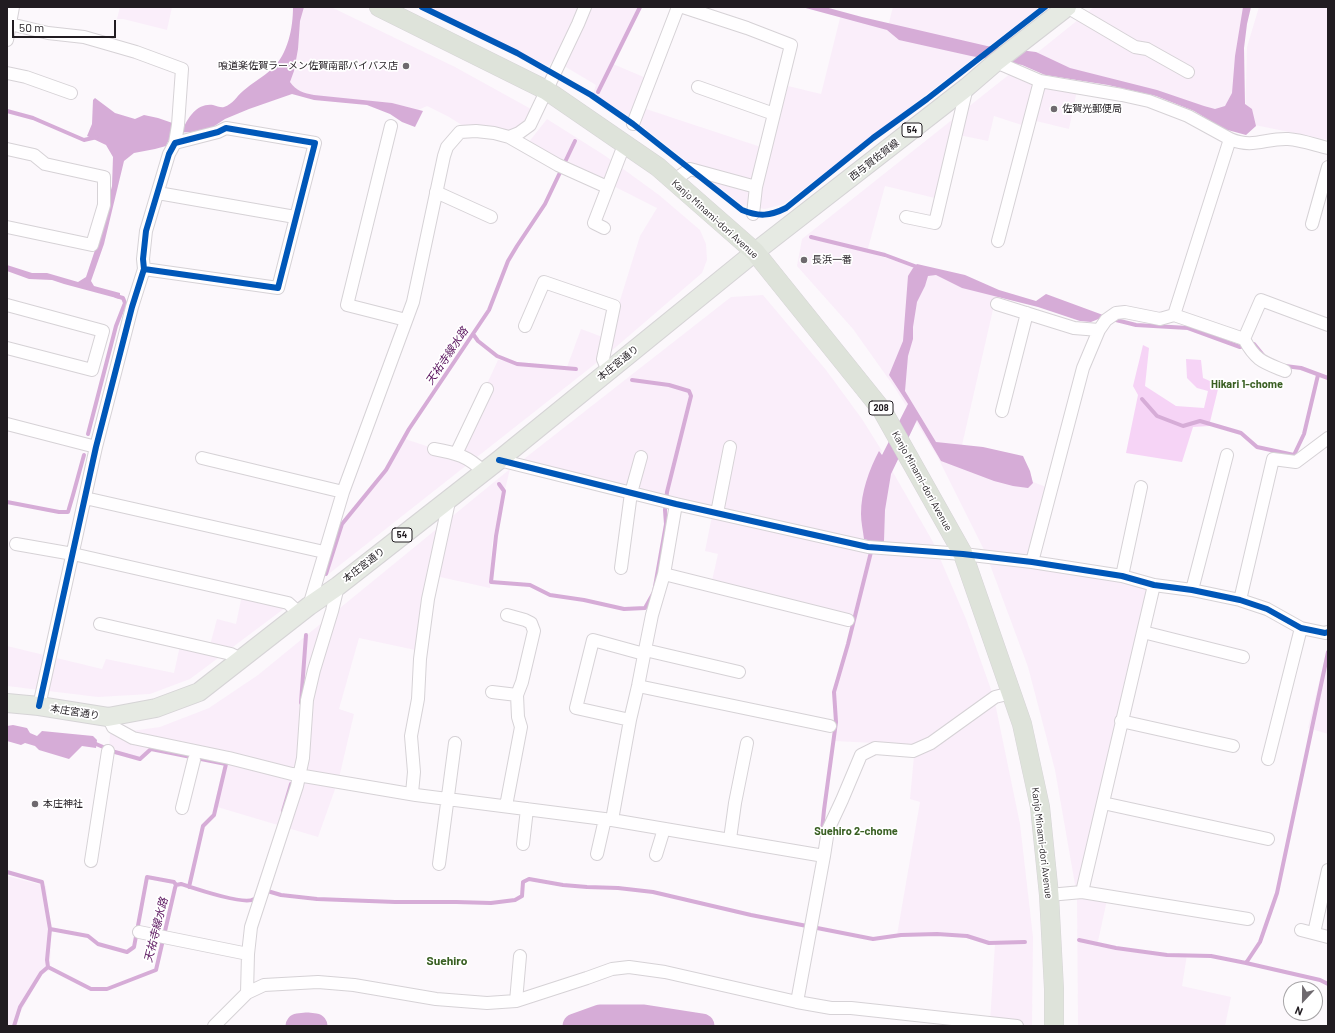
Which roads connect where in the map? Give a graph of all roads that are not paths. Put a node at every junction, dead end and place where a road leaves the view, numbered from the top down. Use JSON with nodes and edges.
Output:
{"nodes":[{"id":1,"x":13,"y":7,"type":"edge"},
{"id":2,"x":379,"y":7,"type":"edge"},
{"id":3,"x":585,"y":7,"type":"edge"},
{"id":4,"x":678,"y":7,"type":"edge"},
{"id":5,"x":683,"y":7,"type":"edge"},
{"id":6,"x":1067,"y":7,"type":"edge"},
{"id":7,"x":10,"y":24,"type":"junction"},
{"id":8,"x":7,"y":40,"type":"edge"},
{"id":9,"x":996,"y":62,"type":"junction"},
{"id":10,"x":1188,"y":72,"type":"dead end"},
{"id":11,"x":7,"y":74,"type":"edge"},
{"id":12,"x":1040,"y":81,"type":"junction"},
{"id":13,"x":698,"y":87,"type":"dead end"},
{"id":14,"x":967,"y":87,"type":"junction"},
{"id":15,"x":546,"y":90,"type":"junction"},
{"id":16,"x":71,"y":93,"type":"dead end"},
{"id":17,"x":774,"y":114,"type":"junction"},
{"id":18,"x":633,"y":124,"type":"dead end"},
{"id":19,"x":391,"y":126,"type":"dead end"},
{"id":20,"x":177,"y":135,"type":"junction"},
{"id":21,"x":509,"y":137,"type":"junction"},
{"id":22,"x":1230,"y":139,"type":"junction"},
{"id":23,"x":624,"y":145,"type":"junction"},
{"id":24,"x":1328,"y":148,"type":"edge"},
{"id":25,"x":7,"y":149,"type":"edge"},
{"id":26,"x":1328,"y":167,"type":"edge"},
{"id":27,"x":673,"y":181,"type":"junction"},
{"id":28,"x":756,"y":187,"type":"junction"},
{"id":29,"x":608,"y":188,"type":"junction"},
{"id":30,"x":436,"y":192,"type":"junction"},
{"id":31,"x":158,"y":193,"type":"junction"},
{"id":32,"x":753,"y":214,"type":"dead end"},
{"id":33,"x":295,"y":217,"type":"junction"},
{"id":34,"x":491,"y":217,"type":"dead end"},
{"id":35,"x":906,"y":217,"type":"dead end"},
{"id":36,"x":1312,"y":224,"type":"dead end"},
{"id":37,"x":7,"y":227,"type":"edge"},
{"id":38,"x":604,"y":228,"type":"dead end"},
{"id":39,"x":998,"y":242,"type":"dead end"},
{"id":40,"x":755,"y":252,"type":"junction"},
{"id":41,"x":144,"y":269,"type":"junction"},
{"id":42,"x":997,"y":304,"type":"dead end"},
{"id":43,"x":7,"y":305,"type":"edge"},
{"id":44,"x":1026,"y":313,"type":"junction"},
{"id":45,"x":1174,"y":315,"type":"junction"},
{"id":46,"x":406,"y":320,"type":"junction"},
{"id":47,"x":1328,"y":325,"type":"edge"},
{"id":48,"x":525,"y":326,"type":"dead end"},
{"id":49,"x":1099,"y":330,"type":"junction"},
{"id":50,"x":1247,"y":345,"type":"junction"},
{"id":51,"x":7,"y":348,"type":"edge"},
{"id":52,"x":608,"y":371,"type":"junction"},
{"id":53,"x":1285,"y":371,"type":"dead end"},
{"id":54,"x":487,"y":389,"type":"dead end"},
{"id":55,"x":1002,"y":411,"type":"dead end"},
{"id":56,"x":7,"y":424,"type":"edge"},
{"id":57,"x":1328,"y":438,"type":"edge"},
{"id":58,"x":96,"y":447,"type":"junction"},
{"id":59,"x":730,"y":447,"type":"dead end"},
{"id":60,"x":434,"y":449,"type":"dead end"},
{"id":61,"x":456,"y":454,"type":"junction"},
{"id":62,"x":1227,"y":455,"type":"dead end"},
{"id":63,"x":641,"y":457,"type":"dead end"},
{"id":64,"x":202,"y":458,"type":"dead end"},
{"id":65,"x":499,"y":460,"type":"junction"},
{"id":66,"x":484,"y":472,"type":"junction"},
{"id":67,"x":1141,"y":487,"type":"dead end"},
{"id":68,"x":343,"y":492,"type":"junction"},
{"id":69,"x":631,"y":493,"type":"junction"},
{"id":70,"x":450,"y":497,"type":"junction"},
{"id":71,"x":85,"y":498,"type":"junction"},
{"id":72,"x":669,"y":502,"type":"junction"},
{"id":73,"x":717,"y":513,"type":"junction"},
{"id":74,"x":16,"y":544,"type":"dead end"},
{"id":75,"x":324,"y":552,"type":"junction"},
{"id":76,"x":73,"y":554,"type":"junction"},
{"id":77,"x":963,"y":554,"type":"junction"},
{"id":78,"x":1032,"y":562,"type":"junction"},
{"id":79,"x":620,"y":568,"type":"dead end"},
{"id":80,"x":664,"y":574,"type":"junction"},
{"id":81,"x":1122,"y":576,"type":"junction"},
{"id":82,"x":1154,"y":585,"type":"junction"},
{"id":83,"x":338,"y":586,"type":"junction"},
{"id":84,"x":1192,"y":590,"type":"junction"},
{"id":85,"x":1240,"y":600,"type":"junction"},
{"id":86,"x":304,"y":610,"type":"junction"},
{"id":87,"x":507,"y":615,"type":"dead end"},
{"id":88,"x":848,"y":620,"type":"dead end"},
{"id":89,"x":100,"y":624,"type":"dead end"},
{"id":90,"x":1301,"y":628,"type":"junction"},
{"id":91,"x":1143,"y":632,"type":"junction"},
{"id":92,"x":1328,"y":632,"type":"edge"},
{"id":93,"x":644,"y":652,"type":"junction"},
{"id":94,"x":1243,"y":657,"type":"dead end"},
{"id":95,"x":241,"y":659,"type":"junction"},
{"id":96,"x":739,"y":672,"type":"dead end"},
{"id":97,"x":638,"y":686,"type":"junction"},
{"id":98,"x":492,"y":692,"type":"dead end"},
{"id":99,"x":1011,"y":693,"type":"junction"},
{"id":100,"x":517,"y":695,"type":"junction"},
{"id":101,"x":7,"y":703,"type":"edge"},
{"id":102,"x":40,"y":706,"type":"junction"},
{"id":103,"x":108,"y":717,"type":"junction"},
{"id":104,"x":630,"y":720,"type":"junction"},
{"id":105,"x":1121,"y":721,"type":"junction"},
{"id":106,"x":830,"y":726,"type":"dead end"},
{"id":107,"x":455,"y":743,"type":"dead end"},
{"id":108,"x":747,"y":743,"type":"dead end"},
{"id":109,"x":1233,"y":746,"type":"dead end"},
{"id":110,"x":108,"y":751,"type":"dead end"},
{"id":111,"x":1268,"y":759,"type":"dead end"},
{"id":112,"x":194,"y":760,"type":"dead end"},
{"id":113,"x":300,"y":775,"type":"junction"},
{"id":114,"x":412,"y":793,"type":"junction"},
{"id":115,"x":447,"y":799,"type":"junction"},
{"id":116,"x":1103,"y":803,"type":"junction"},
{"id":117,"x":506,"y":806,"type":"junction"},
{"id":118,"x":182,"y":808,"type":"dead end"},
{"id":119,"x":527,"y":809,"type":"junction"},
{"id":120,"x":609,"y":820,"type":"junction"},
{"id":121,"x":664,"y":829,"type":"junction"},
{"id":122,"x":730,"y":839,"type":"junction"},
{"id":123,"x":1268,"y":839,"type":"dead end"},
{"id":124,"x":523,"y":844,"type":"dead end"},
{"id":125,"x":597,"y":854,"type":"dead end"},
{"id":126,"x":656,"y":855,"type":"dead end"},
{"id":127,"x":820,"y":855,"type":"junction"},
{"id":128,"x":91,"y":861,"type":"dead end"},
{"id":129,"x":439,"y":864,"type":"dead end"},
{"id":130,"x":1328,"y":870,"type":"edge"},
{"id":131,"x":1082,"y":892,"type":"junction"},
{"id":132,"x":1050,"y":895,"type":"junction"},
{"id":133,"x":1248,"y":919,"type":"dead end"},
{"id":134,"x":1301,"y":930,"type":"dead end"},
{"id":135,"x":139,"y":932,"type":"dead end"},
{"id":136,"x":1314,"y":933,"type":"junction"},
{"id":137,"x":1328,"y":937,"type":"edge"},
{"id":138,"x":248,"y":954,"type":"junction"},
{"id":139,"x":520,"y":956,"type":"dead end"},
{"id":140,"x":247,"y":993,"type":"junction"},
{"id":141,"x":516,"y":1001,"type":"junction"},
{"id":142,"x":797,"y":1002,"type":"junction"},
{"id":143,"x":214,"y":1026,"type":"edge"},
{"id":144,"x":1017,"y":1026,"type":"edge"},
{"id":145,"x":1054,"y":1026,"type":"edge"}],
"edges":[{"from":1,"to":7,"type":"street"},
{"from":2,"to":15,"type":"highway","name":"Kanjo Minami-dori Avenue","number":"208"},
{"from":3,"to":15,"type":"street"},
{"from":4,"to":18,"type":"street"},
{"from":5,"to":17,"type":"street"},
{"from":6,"to":9,"type":"main road","name":"西与賀佐賀線","number":"54"},
{"from":6,"to":10,"type":"street"},
{"from":7,"to":8,"type":"street"},
{"from":7,"to":20,"type":"street"},
{"from":9,"to":12,"type":"street"},
{"from":9,"to":14,"type":"main road","name":"西与賀佐賀線","number":"54"},
{"from":11,"to":16,"type":"street"},
{"from":12,"to":22,"type":"street"},
{"from":12,"to":39,"type":"street"},
{"from":13,"to":17,"type":"street"},
{"from":14,"to":35,"type":"street"},
{"from":14,"to":40,"type":"main road","name":"西与賀佐賀線","number":"54"},
{"from":15,"to":21,"type":"street"},
{"from":15,"to":23,"type":"highway","name":"Kanjo Minami-dori Avenue","number":"208"},
{"from":17,"to":28,"type":"street"},
{"from":19,"to":46,"type":"street"},
{"from":20,"to":31,"type":"street"},
{"from":20,"to":33,"type":"street"},
{"from":21,"to":29,"type":"street"},
{"from":21,"to":30,"type":"street"},
{"from":22,"to":24,"type":"street"},
{"from":22,"to":45,"type":"street"},
{"from":23,"to":27,"type":"highway","name":"Kanjo Minami-dori Avenue","number":"208"},
{"from":23,"to":29,"type":"street"},
{"from":25,"to":37,"type":"street"},
{"from":26,"to":36,"type":"street"},
{"from":27,"to":28,"type":"street"},
{"from":27,"to":40,"type":"highway","name":"Kanjo Minami-dori Avenue","number":"208"},
{"from":28,"to":32,"type":"street"},
{"from":29,"to":38,"type":"street"},
{"from":30,"to":34,"type":"street"},
{"from":30,"to":46,"type":"street"},
{"from":31,"to":33,"type":"street"},
{"from":31,"to":41,"type":"street"},
{"from":33,"to":41,"type":"street"},
{"from":40,"to":52,"type":"main road","name":"本庄宮通り","number":"54"},
{"from":40,"to":77,"type":"highway","name":"Kanjo Minami-dori Avenue","number":"208"},
{"from":41,"to":58,"type":"street"},
{"from":42,"to":44,"type":"street"},
{"from":43,"to":51,"type":"street"},
{"from":44,"to":49,"type":"street"},
{"from":44,"to":55,"type":"street"},
{"from":45,"to":49,"type":"street"},
{"from":45,"to":50,"type":"street"},
{"from":46,"to":68,"type":"street"},
{"from":47,"to":50,"type":"street"},
{"from":48,"to":52,"type":"street"},
{"from":49,"to":78,"type":"street"},
{"from":50,"to":53,"type":"street"},
{"from":52,"to":65,"type":"main road","name":"本庄宮通り","number":"54"},
{"from":54,"to":61,"type":"street"},
{"from":56,"to":58,"type":"street"},
{"from":57,"to":85,"type":"street"},
{"from":58,"to":71,"type":"street"},
{"from":59,"to":73,"type":"street"},
{"from":60,"to":61,"type":"street"},
{"from":61,"to":66,"type":"street"},
{"from":62,"to":84,"type":"street"},
{"from":63,"to":69,"type":"street"},
{"from":64,"to":68,"type":"street"},
{"from":65,"to":66,"type":"main road","name":"本庄宮通り","number":"54"},
{"from":65,"to":69,"type":"street"},
{"from":66,"to":70,"type":"main road","name":"本庄宮通り","number":"54"},
{"from":67,"to":81,"type":"street"},
{"from":68,"to":75,"type":"street"},
{"from":69,"to":72,"type":"street"},
{"from":69,"to":79,"type":"street"},
{"from":70,"to":83,"type":"main road","name":"本庄宮通り","number":"54"},
{"from":70,"to":114,"type":"street"},
{"from":71,"to":75,"type":"street"},
{"from":71,"to":76,"type":"street"},
{"from":72,"to":73,"type":"street"},
{"from":72,"to":80,"type":"street"},
{"from":73,"to":77,"type":"street"},
{"from":74,"to":76,"type":"street"},
{"from":75,"to":86,"type":"street"},
{"from":76,"to":86,"type":"street"},
{"from":76,"to":102,"type":"street"},
{"from":77,"to":78,"type":"street"},
{"from":77,"to":99,"type":"highway","name":"Kanjo Minami-dori Avenue","number":"208"},
{"from":78,"to":81,"type":"street"},
{"from":80,"to":88,"type":"street"},
{"from":80,"to":93,"type":"street"},
{"from":81,"to":82,"type":"street"},
{"from":82,"to":84,"type":"street"},
{"from":82,"to":91,"type":"street"},
{"from":83,"to":86,"type":"main road","name":"本庄宮通り","number":"54"},
{"from":83,"to":113,"type":"street"},
{"from":84,"to":85,"type":"street"},
{"from":85,"to":90,"type":"street"},
{"from":86,"to":95,"type":"main road","name":"本庄宮通り","number":"54"},
{"from":87,"to":100,"type":"street"},
{"from":89,"to":95,"type":"street"},
{"from":90,"to":92,"type":"street"},
{"from":90,"to":111,"type":"street"},
{"from":91,"to":94,"type":"street"},
{"from":91,"to":105,"type":"street"},
{"from":93,"to":96,"type":"street"},
{"from":93,"to":97,"type":"street"},
{"from":93,"to":104,"type":"street"},
{"from":95,"to":103,"type":"main road","name":"本庄宮通り","number":"54"},
{"from":97,"to":104,"type":"street"},
{"from":97,"to":106,"type":"street"},
{"from":98,"to":100,"type":"street"},
{"from":99,"to":127,"type":"street"},
{"from":99,"to":132,"type":"highway","name":"Kanjo Minami-dori Avenue","number":"208"},
{"from":100,"to":117,"type":"street"},
{"from":101,"to":102,"type":"main road","name":"本庄宮通り","number":"54"},
{"from":102,"to":103,"type":"main road","name":"本庄宮通り","number":"54"},
{"from":103,"to":113,"type":"street"},
{"from":104,"to":120,"type":"street"},
{"from":105,"to":109,"type":"street"},
{"from":105,"to":116,"type":"street"},
{"from":107,"to":115,"type":"street"},
{"from":108,"to":122,"type":"street"},
{"from":110,"to":128,"type":"street"},
{"from":112,"to":118,"type":"street"},
{"from":113,"to":114,"type":"street"},
{"from":113,"to":138,"type":"street"},
{"from":114,"to":115,"type":"street"},
{"from":115,"to":117,"type":"street"},
{"from":115,"to":129,"type":"street"},
{"from":116,"to":123,"type":"street"},
{"from":116,"to":131,"type":"street"},
{"from":117,"to":119,"type":"street"},
{"from":119,"to":120,"type":"street"},
{"from":119,"to":124,"type":"street"},
{"from":120,"to":121,"type":"street"},
{"from":120,"to":125,"type":"street"},
{"from":121,"to":122,"type":"street"},
{"from":121,"to":126,"type":"street"},
{"from":122,"to":127,"type":"street"},
{"from":127,"to":142,"type":"street"},
{"from":130,"to":136,"type":"street"},
{"from":131,"to":132,"type":"street"},
{"from":131,"to":133,"type":"street"},
{"from":132,"to":145,"type":"highway","name":"Kanjo Minami-dori Avenue","number":"208"},
{"from":134,"to":136,"type":"street"},
{"from":135,"to":138,"type":"street"},
{"from":136,"to":137,"type":"street"},
{"from":138,"to":140,"type":"street"},
{"from":139,"to":141,"type":"street"},
{"from":140,"to":141,"type":"street"},
{"from":140,"to":143,"type":"street"},
{"from":141,"to":142,"type":"street"},
{"from":142,"to":144,"type":"street"}]}
